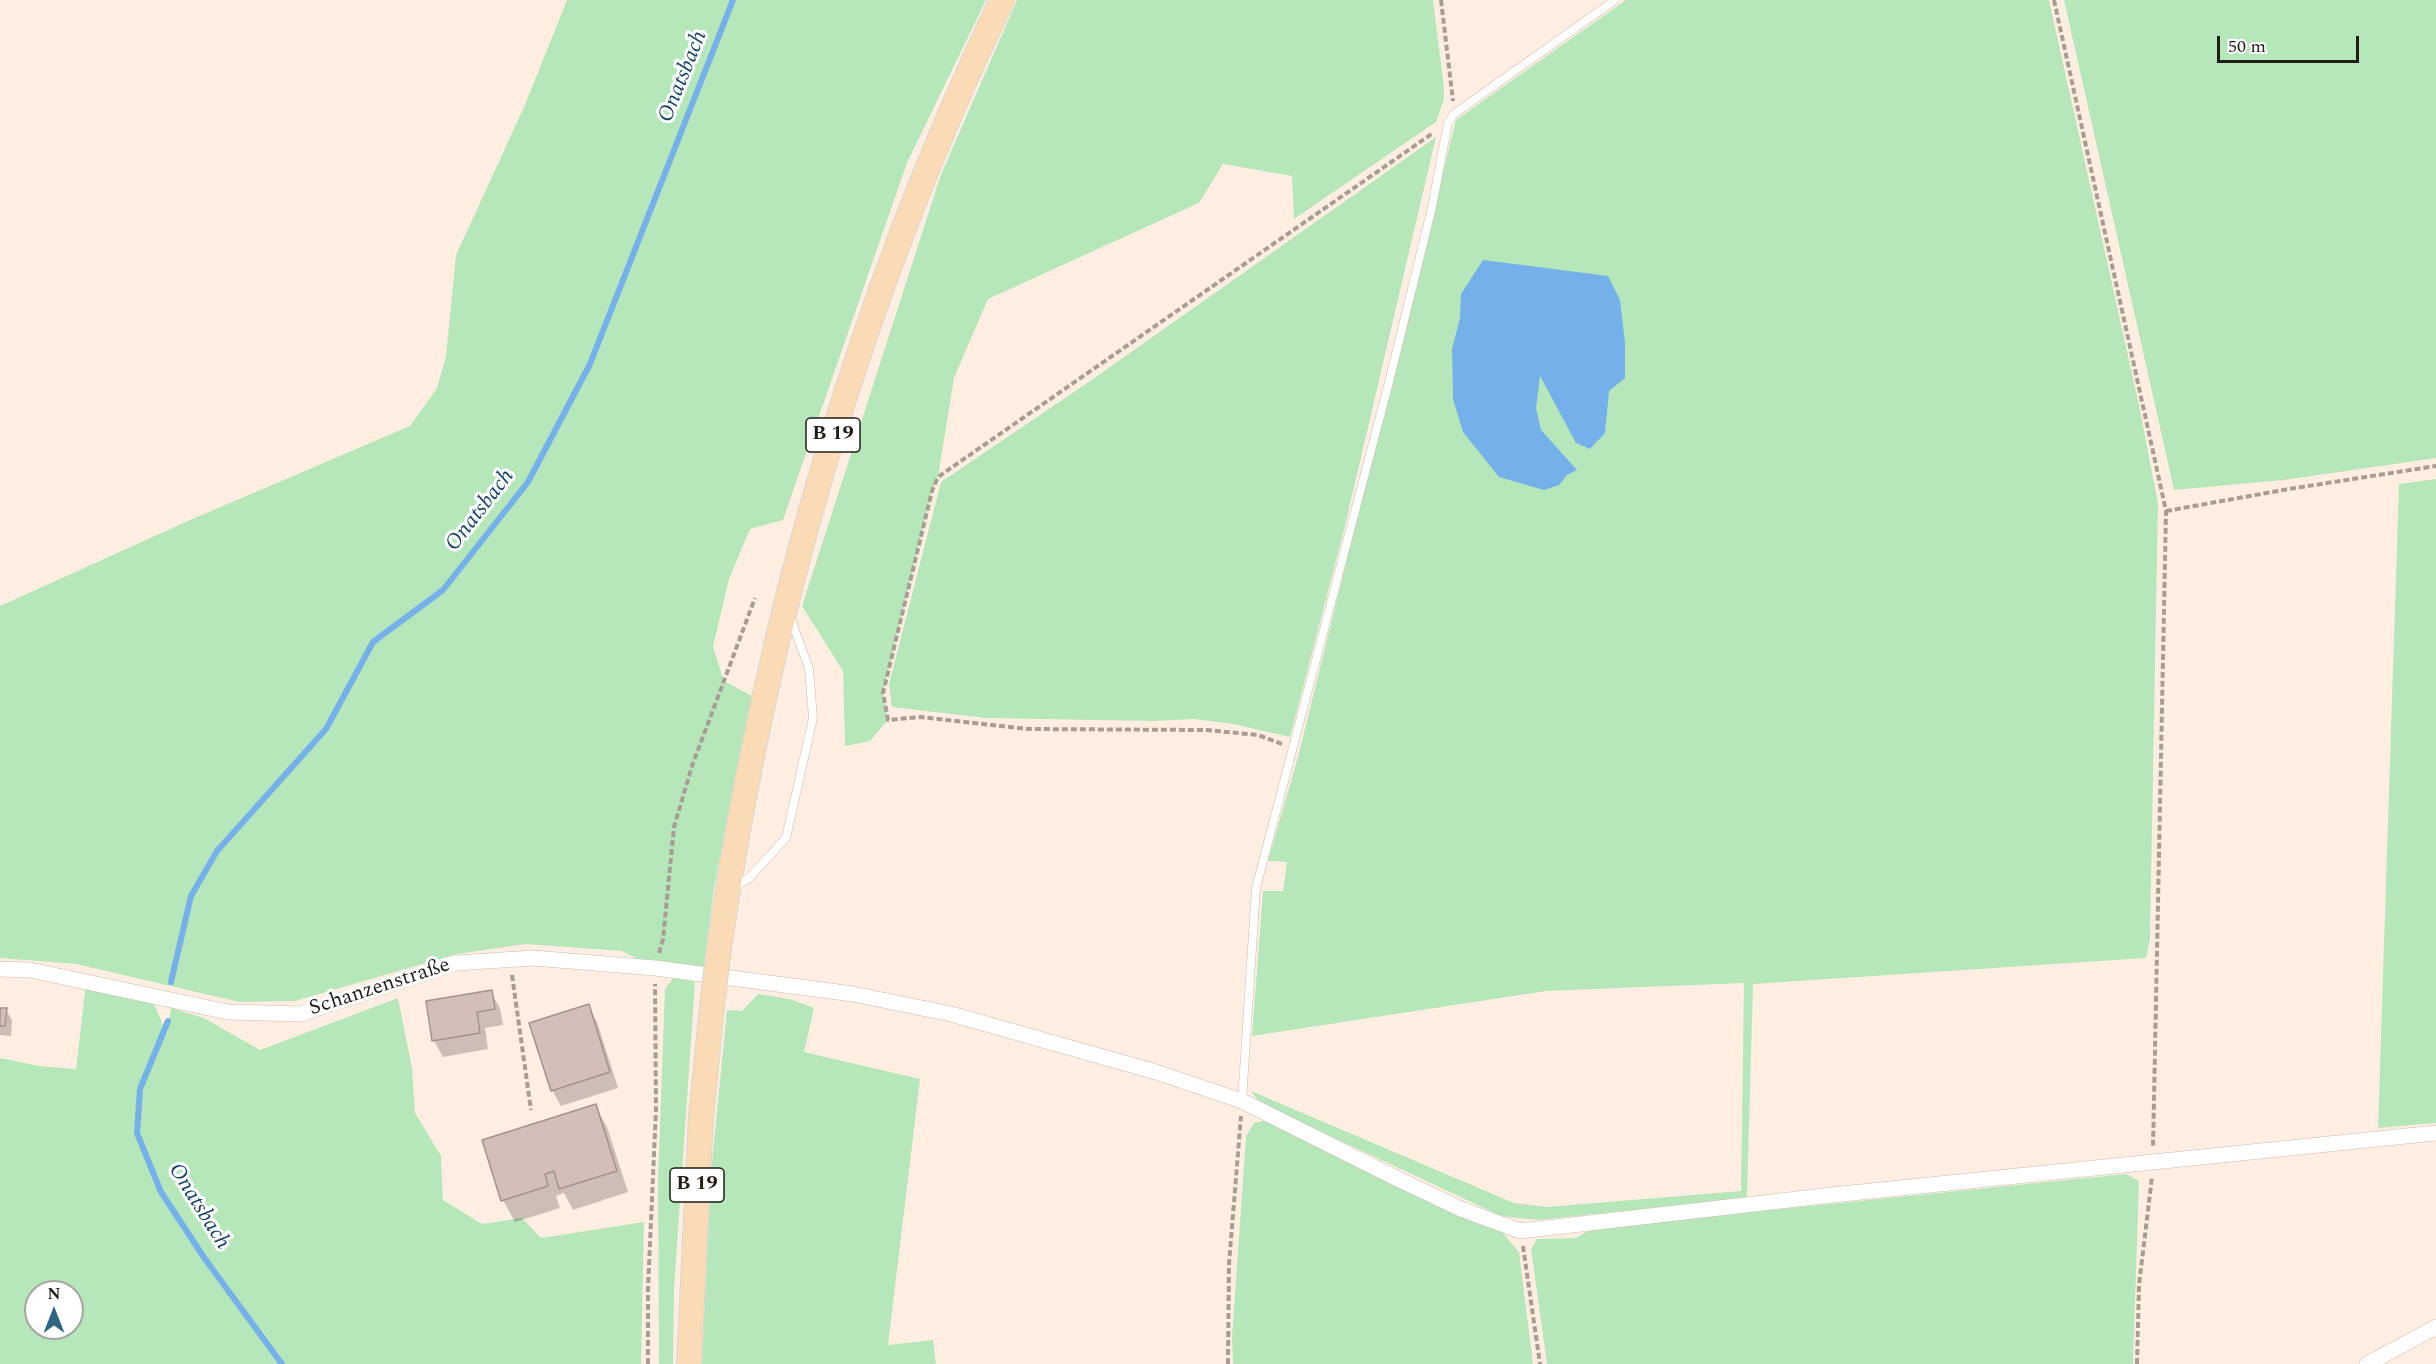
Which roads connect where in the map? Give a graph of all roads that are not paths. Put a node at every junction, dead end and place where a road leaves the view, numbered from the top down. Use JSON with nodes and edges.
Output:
{"nodes":[{"id":1,"x":1002,"y":0,"type":"edge"},
{"id":2,"x":1615,"y":0,"type":"edge"},
{"id":3,"x":786,"y":607,"type":"junction"},
{"id":4,"x":727,"y":890,"type":"junction"},
{"id":5,"x":0,"y":969,"type":"edge"},
{"id":6,"x":1242,"y":1101,"type":"junction"},
{"id":7,"x":2436,"y":1133,"type":"edge"},
{"id":8,"x":2436,"y":1327,"type":"edge"},
{"id":9,"x":689,"y":1364,"type":"edge"},
{"id":10,"x":2367,"y":1364,"type":"edge"}],
"edges":[{"from":1,"to":3,"type":"main road","number":"B 19"},
{"from":2,"to":6,"type":"lane"},
{"from":3,"to":4,"type":"main road","number":"B 19"},
{"from":3,"to":4,"type":"lane"},
{"from":4,"to":9,"type":"main road","number":"B 19","bridge":true},
{"from":5,"to":6,"type":"street","name":"Schanzenstraße"},
{"from":6,"to":7,"type":"street","name":"Schanzenstraße"},
{"from":8,"to":10,"type":"street"}]}
